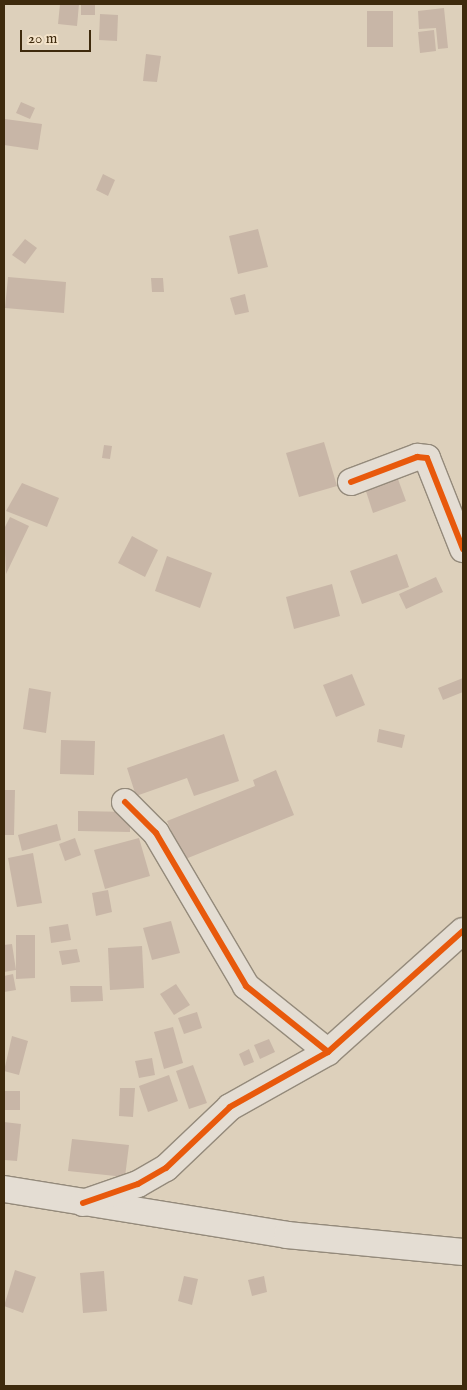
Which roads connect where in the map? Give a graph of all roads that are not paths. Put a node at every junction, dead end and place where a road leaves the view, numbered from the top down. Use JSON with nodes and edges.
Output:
{"nodes":[{"id":1,"x":351,"y":482,"type":"dead end"},
{"id":2,"x":463,"y":549,"type":"edge"},
{"id":3,"x":125,"y":802,"type":"dead end"},
{"id":4,"x":463,"y":931,"type":"edge"},
{"id":5,"x":328,"y":1052,"type":"junction"},
{"id":6,"x":4,"y":1190,"type":"edge"},
{"id":7,"x":83,"y":1203,"type":"junction"},
{"id":8,"x":463,"y":1252,"type":"edge"}],
"edges":[{"from":1,"to":2,"type":"street"},
{"from":3,"to":5,"type":"street"},
{"from":4,"to":5,"type":"street"},
{"from":5,"to":7,"type":"street"},
{"from":6,"to":7,"type":"street"},
{"from":7,"to":8,"type":"street"}]}
